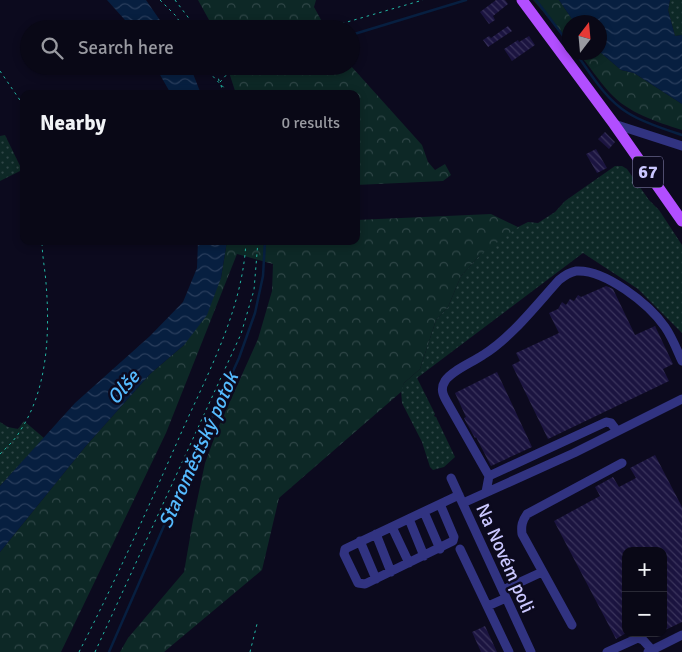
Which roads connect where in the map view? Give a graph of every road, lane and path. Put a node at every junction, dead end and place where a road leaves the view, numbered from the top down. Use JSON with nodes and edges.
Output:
{"nodes":[{"id":1,"x":160,"y":0,"type":"edge"},
{"id":2,"x":175,"y":0,"type":"edge"},
{"id":3,"x":423,"y":0,"type":"edge"},
{"id":4,"x":522,"y":0,"type":"edge"},
{"id":5,"x":178,"y":20,"type":"edge"},
{"id":6,"x":190,"y":20,"type":"edge"},
{"id":7,"x":354,"y":20,"type":"edge"},
{"id":8,"x":0,"y":71,"type":"edge"},
{"id":9,"x":211,"y":75,"type":"edge"},
{"id":10,"x":218,"y":75,"type":"edge"},
{"id":11,"x":226,"y":75,"type":"edge"},
{"id":12,"x":220,"y":82,"type":"junction"},
{"id":13,"x":222,"y":90,"type":"edge"},
{"id":14,"x":227,"y":90,"type":"edge"},
{"id":15,"x":20,"y":100,"type":"edge"},
{"id":16,"x":614,"y":124,"type":"junction"},
{"id":17,"x":682,"y":146,"type":"edge"},
{"id":18,"x":682,"y":221,"type":"edge"},
{"id":19,"x":42,"y":245,"type":"edge"},
{"id":20,"x":245,"y":245,"type":"edge"},
{"id":21,"x":258,"y":245,"type":"edge"},
{"id":22,"x":682,"y":361,"type":"edge"},
{"id":23,"x":682,"y":399,"type":"edge"},
{"id":24,"x":617,"y":431,"type":"junction"},
{"id":25,"x":569,"y":440,"type":"junction"},
{"id":26,"x":574,"y":453,"type":"junction"},
{"id":27,"x":0,"y":454,"type":"edge"},
{"id":28,"x":622,"y":463,"type":"dead end"},
{"id":29,"x":489,"y":476,"type":"junction"},
{"id":30,"x":451,"y":478,"type":"dead end"},
{"id":31,"x":486,"y":492,"type":"junction"},
{"id":32,"x":461,"y":499,"type":"junction"},
{"id":33,"x":440,"y":504,"type":"junction"},
{"id":34,"x":424,"y":512,"type":"junction"},
{"id":35,"x":409,"y":519,"type":"junction"},
{"id":36,"x":392,"y":527,"type":"junction"},
{"id":37,"x":376,"y":534,"type":"junction"},
{"id":38,"x":360,"y":541,"type":"junction"},
{"id":39,"x":440,"y":549,"type":"junction"},
{"id":40,"x":460,"y":549,"type":"dead end"},
{"id":41,"x":424,"y":556,"type":"junction"},
{"id":42,"x":409,"y":563,"type":"junction"},
{"id":43,"x":391,"y":572,"type":"junction"},
{"id":44,"x":542,"y":572,"type":"junction"},
{"id":45,"x":376,"y":579,"type":"junction"},
{"id":46,"x":505,"y":594,"type":"junction"},
{"id":47,"x":488,"y":606,"type":"junction"},
{"id":48,"x":258,"y":624,"type":"dead end"},
{"id":49,"x":572,"y":624,"type":"dead end"},
{"id":50,"x":682,"y":635,"type":"edge"},
{"id":51,"x":650,"y":651,"type":"edge"},
{"id":52,"x":79,"y":652,"type":"edge"},
{"id":53,"x":95,"y":652,"type":"edge"},
{"id":54,"x":250,"y":652,"type":"edge"},
{"id":55,"x":509,"y":652,"type":"edge"},
{"id":56,"x":531,"y":652,"type":"edge"},
{"id":57,"x":607,"y":652,"type":"edge"}],
"edges":[{"from":1,"to":5,"type":"path"},
{"from":2,"to":6,"type":"path"},
{"from":3,"to":7,"type":"path"},
{"from":4,"to":16,"type":"main road","number":"67"},
{"from":8,"to":15,"type":"path"},
{"from":9,"to":12,"type":"path"},
{"from":10,"to":12,"type":"path"},
{"from":11,"to":12,"type":"path"},
{"from":12,"to":13,"type":"path"},
{"from":12,"to":14,"type":"path"},
{"from":16,"to":17,"type":"street"},
{"from":16,"to":18,"type":"main road","number":"67"},
{"from":19,"to":27,"type":"path"},
{"from":20,"to":52,"type":"path"},
{"from":21,"to":53,"type":"path"},
{"from":22,"to":29,"type":"street"},
{"from":23,"to":24,"type":"street"},
{"from":24,"to":25,"type":"street"},
{"from":24,"to":26,"type":"street"},
{"from":25,"to":26,"type":"street"},
{"from":25,"to":29,"type":"street"},
{"from":26,"to":31,"type":"street"},
{"from":28,"to":44,"type":"street"},
{"from":29,"to":31,"type":"street"},
{"from":30,"to":32,"type":"street","name":"Na Novém poli"},
{"from":31,"to":32,"type":"street"},
{"from":32,"to":33,"type":"street"},
{"from":32,"to":46,"type":"street","name":"Na Novém poli"},
{"from":33,"to":34,"type":"street"},
{"from":33,"to":39,"type":"street"},
{"from":34,"to":35,"type":"street"},
{"from":34,"to":39,"type":"street"},
{"from":35,"to":36,"type":"street"},
{"from":35,"to":41,"type":"street"},
{"from":36,"to":37,"type":"street"},
{"from":36,"to":42,"type":"street"},
{"from":37,"to":38,"type":"street"},
{"from":37,"to":43,"type":"street"},
{"from":38,"to":45,"type":"street"},
{"from":38,"to":45,"type":"street"},
{"from":39,"to":41,"type":"street"},
{"from":40,"to":47,"type":"street"},
{"from":41,"to":42,"type":"street"},
{"from":42,"to":43,"type":"street"},
{"from":43,"to":45,"type":"street"},
{"from":44,"to":46,"type":"street"},
{"from":44,"to":49,"type":"street"},
{"from":46,"to":47,"type":"street"},
{"from":46,"to":56,"type":"street","name":"Na Novém poli"},
{"from":47,"to":55,"type":"street"},
{"from":48,"to":54,"type":"path"},
{"from":50,"to":51,"type":"street"},
{"from":51,"to":57,"type":"street"}]}
